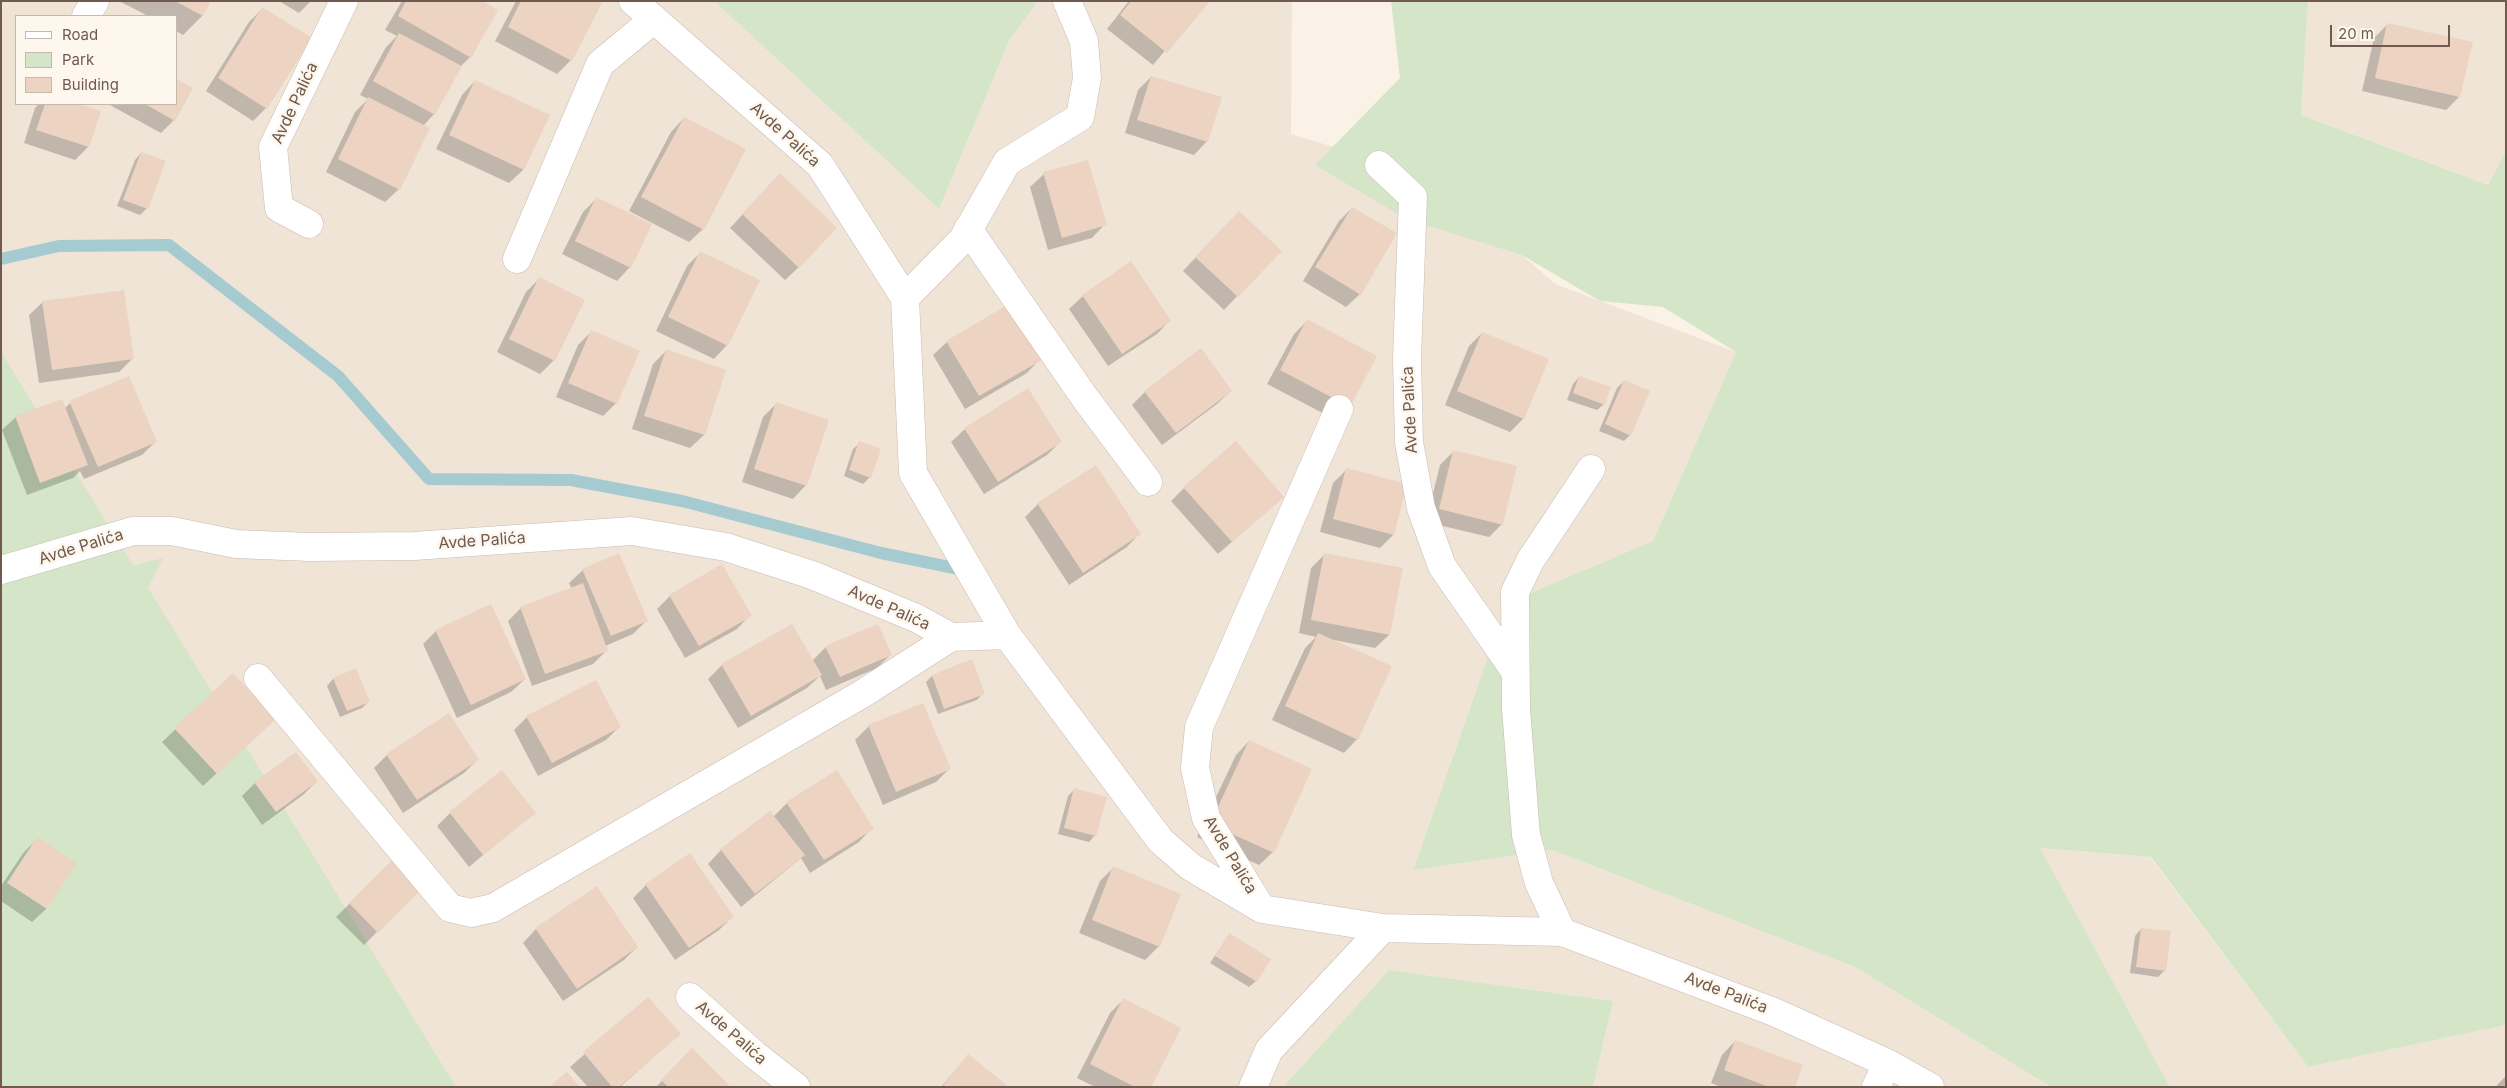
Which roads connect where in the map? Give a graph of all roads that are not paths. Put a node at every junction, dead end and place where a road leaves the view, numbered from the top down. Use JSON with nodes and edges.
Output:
{"nodes":[{"id":1,"x":95,"y":1,"type":"edge"},
{"id":2,"x":344,"y":1,"type":"edge"},
{"id":3,"x":633,"y":1,"type":"edge"},
{"id":4,"x":1067,"y":1,"type":"edge"},
{"id":5,"x":87,"y":15,"type":"edge"},
{"id":6,"x":654,"y":19,"type":"junction"},
{"id":7,"x":1379,"y":165,"type":"dead end"},
{"id":8,"x":309,"y":224,"type":"dead end"},
{"id":9,"x":968,"y":229,"type":"junction"},
{"id":10,"x":517,"y":259,"type":"dead end"},
{"id":11,"x":905,"y":298,"type":"junction"},
{"id":12,"x":1339,"y":409,"type":"dead end"},
{"id":13,"x":1591,"y":469,"type":"dead end"},
{"id":14,"x":1148,"y":482,"type":"dead end"},
{"id":15,"x":1,"y":570,"type":"edge"},
{"id":16,"x":1007,"y":635,"type":"junction"},
{"id":17,"x":951,"y":637,"type":"junction"},
{"id":18,"x":1515,"y":672,"type":"junction"},
{"id":19,"x":258,"y":678,"type":"dead end"},
{"id":20,"x":1262,"y":909,"type":"junction"},
{"id":21,"x":1383,"y":928,"type":"junction"},
{"id":22,"x":1562,"y":932,"type":"junction"},
{"id":23,"x":690,"y":997,"type":"dead end"},
{"id":24,"x":1887,"y":1063,"type":"junction"},
{"id":25,"x":796,"y":1087,"type":"edge"},
{"id":26,"x":1253,"y":1087,"type":"edge"},
{"id":27,"x":1876,"y":1087,"type":"edge"},
{"id":28,"x":1930,"y":1087,"type":"edge"}],
"edges":[{"from":1,"to":5,"type":"street"},
{"from":2,"to":8,"type":"street","name":"Avde Palića"},
{"from":3,"to":6,"type":"street","name":"Avde Palića"},
{"from":4,"to":9,"type":"street"},
{"from":6,"to":10,"type":"street"},
{"from":6,"to":11,"type":"street","name":"Avde Palića"},
{"from":7,"to":18,"type":"street","name":"Avde Palića"},
{"from":9,"to":11,"type":"street"},
{"from":9,"to":14,"type":"street"},
{"from":11,"to":16,"type":"street","name":"Avde Palića"},
{"from":12,"to":20,"type":"street","name":"Avde Palića"},
{"from":13,"to":18,"type":"street"},
{"from":15,"to":17,"type":"street","name":"Avde Palića"},
{"from":16,"to":17,"type":"street"},
{"from":16,"to":20,"type":"street","name":"Avde Palića"},
{"from":17,"to":19,"type":"street","name":"Avde Palića"},
{"from":18,"to":22,"type":"street"},
{"from":20,"to":21,"type":"street","name":"Avde Palića"},
{"from":21,"to":22,"type":"street","name":"Avde Palića"},
{"from":21,"to":26,"type":"street"},
{"from":22,"to":24,"type":"street","name":"Avde Palića"},
{"from":23,"to":25,"type":"street","name":"Avde Palića"},
{"from":24,"to":27,"type":"street"},
{"from":24,"to":28,"type":"street","name":"Avde Palića"}]}
